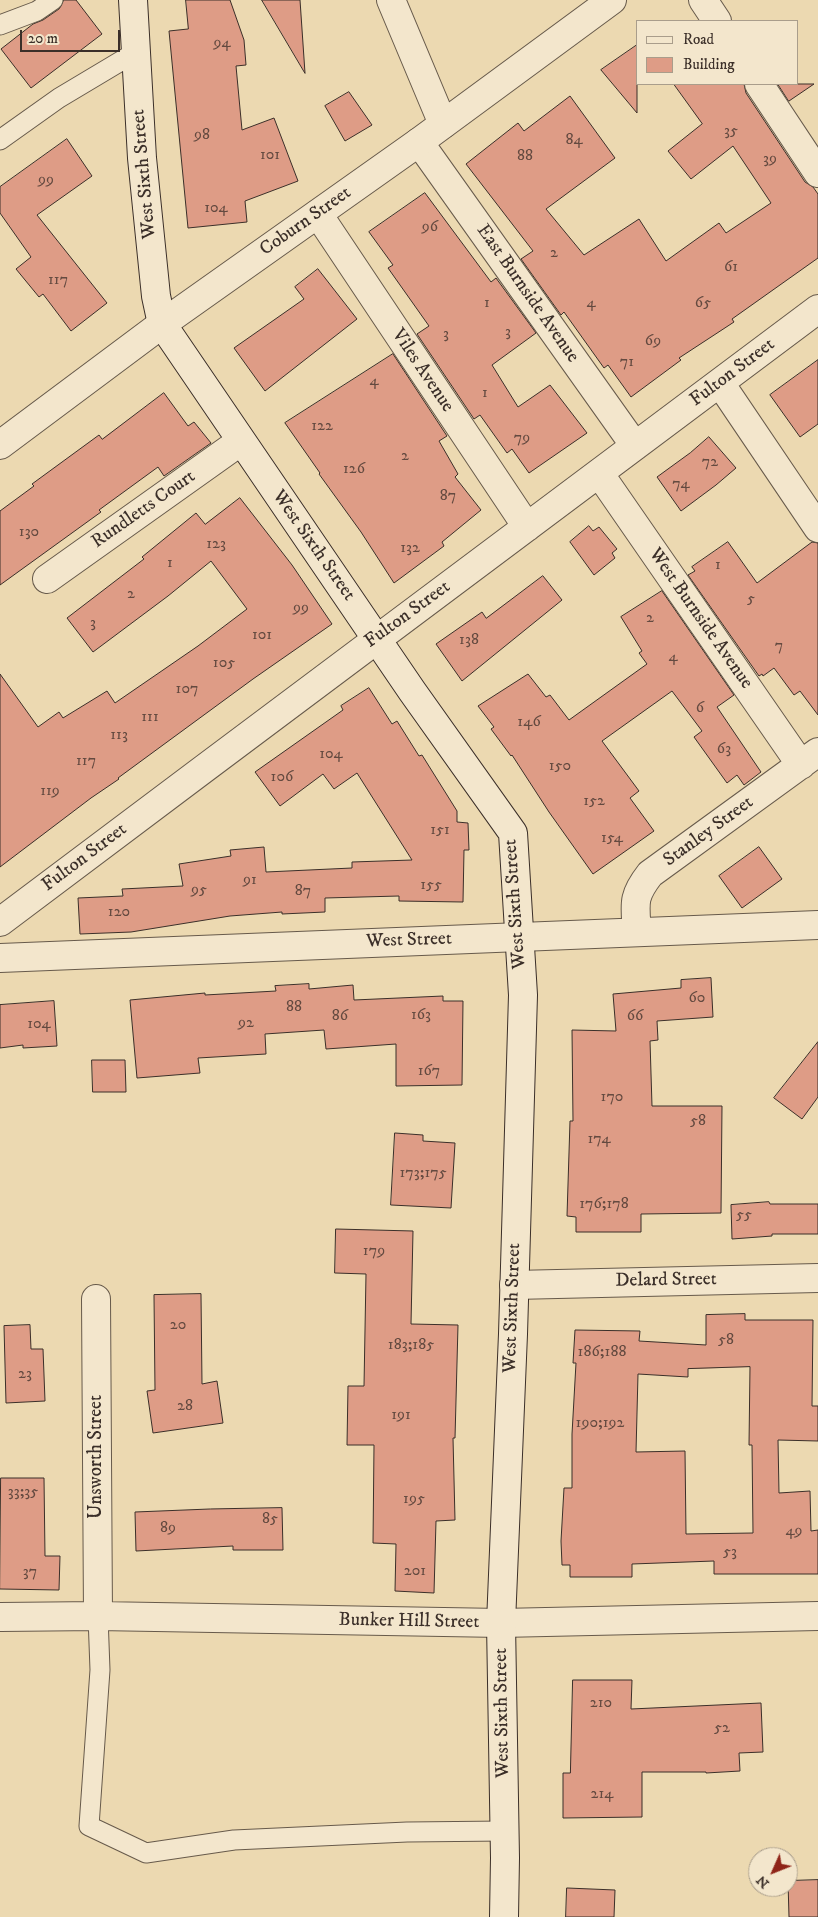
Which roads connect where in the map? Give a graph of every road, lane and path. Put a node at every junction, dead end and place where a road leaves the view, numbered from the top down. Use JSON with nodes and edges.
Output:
{"nodes":[{"id":1,"x":53,"y":0,"type":"edge"},
{"id":2,"x":133,"y":0,"type":"edge"},
{"id":3,"x":390,"y":0,"type":"edge"},
{"id":4,"x":612,"y":0,"type":"edge"},
{"id":5,"x":703,"y":0,"type":"edge"},
{"id":6,"x":716,"y":20,"type":"edge"},
{"id":7,"x":0,"y":25,"type":"edge"},
{"id":8,"x":136,"y":52,"type":"junction"},
{"id":9,"x":760,"y":85,"type":"edge"},
{"id":10,"x":444,"y":124,"type":"junction"},
{"id":11,"x":0,"y":140,"type":"edge"},
{"id":12,"x":419,"y":142,"type":"junction"},
{"id":13,"x":818,"y":173,"type":"edge"},
{"id":14,"x":318,"y":214,"type":"junction"},
{"id":15,"x":818,"y":309,"type":"edge"},
{"id":16,"x":162,"y":324,"type":"junction"},
{"id":17,"x":720,"y":382,"type":"junction"},
{"id":18,"x":241,"y":441,"type":"junction"},
{"id":19,"x":0,"y":445,"type":"edge"},
{"id":20,"x":635,"y":446,"type":"junction"},
{"id":21,"x":599,"y":473,"type":"junction"},
{"id":22,"x":527,"y":528,"type":"junction"},
{"id":23,"x":818,"y":528,"type":"edge"},
{"id":24,"x":48,"y":579,"type":"dead end"},
{"id":25,"x":377,"y":638,"type":"junction"},
{"id":26,"x":810,"y":758,"type":"edge"},
{"id":27,"x":0,"y":922,"type":"edge"},
{"id":28,"x":818,"y":925,"type":"edge"},
{"id":29,"x":637,"y":932,"type":"junction"},
{"id":30,"x":519,"y":936,"type":"junction"},
{"id":31,"x":0,"y":958,"type":"edge"},
{"id":32,"x":818,"y":1278,"type":"edge"},
{"id":33,"x":514,"y":1285,"type":"junction"},
{"id":34,"x":96,"y":1299,"type":"dead end"},
{"id":35,"x":98,"y":1616,"type":"junction"},
{"id":36,"x":818,"y":1616,"type":"edge"},
{"id":37,"x":0,"y":1617,"type":"edge"},
{"id":38,"x":501,"y":1623,"type":"junction"},
{"id":39,"x":505,"y":1831,"type":"junction"},
{"id":40,"x":504,"y":1917,"type":"edge"}],
"edges":[{"from":1,"to":7,"type":"lane"},
{"from":2,"to":8,"type":"street","name":"West Sixth Street"},
{"from":3,"to":10,"type":"street"},
{"from":4,"to":10,"type":"street","name":"Coburn Street"},
{"from":5,"to":6,"type":"street"},
{"from":8,"to":11,"type":"lane"},
{"from":8,"to":16,"type":"street","name":"West Sixth Street"},
{"from":9,"to":13,"type":"street"},
{"from":10,"to":12,"type":"street","name":"Coburn Street"},
{"from":12,"to":14,"type":"street","name":"Coburn Street"},
{"from":12,"to":20,"type":"street","name":"East Burnside Avenue"},
{"from":14,"to":16,"type":"street","name":"Coburn Street"},
{"from":14,"to":22,"type":"street","name":"Viles Avenue"},
{"from":15,"to":17,"type":"street","name":"Fulton Street"},
{"from":16,"to":18,"type":"street","name":"West Sixth Street"},
{"from":16,"to":19,"type":"street","name":"Coburn Street"},
{"from":17,"to":20,"type":"street","name":"Fulton Street"},
{"from":17,"to":23,"type":"street"},
{"from":18,"to":24,"type":"street","name":"Rundletts Court"},
{"from":18,"to":25,"type":"street","name":"West Sixth Street"},
{"from":20,"to":21,"type":"street","name":"Fulton Street"},
{"from":21,"to":22,"type":"street","name":"Fulton Street"},
{"from":21,"to":26,"type":"street","name":"West Burnside Avenue"},
{"from":22,"to":25,"type":"street","name":"Fulton Street"},
{"from":25,"to":27,"type":"street","name":"Fulton Street"},
{"from":25,"to":30,"type":"street","name":"West Sixth Street"},
{"from":26,"to":29,"type":"street","name":"Stanley Street"},
{"from":28,"to":29,"type":"street","name":"West Street"},
{"from":29,"to":30,"type":"street","name":"West Street"},
{"from":30,"to":31,"type":"street","name":"West Street"},
{"from":30,"to":33,"type":"street","name":"West Sixth Street"},
{"from":32,"to":33,"type":"street","name":"Delard Street"},
{"from":33,"to":38,"type":"street","name":"West Sixth Street"},
{"from":34,"to":35,"type":"street","name":"Unsworth Street"},
{"from":35,"to":37,"type":"street","name":"Bunker Hill Street"},
{"from":35,"to":38,"type":"street","name":"Bunker Hill Street"},
{"from":35,"to":39,"type":"lane"},
{"from":36,"to":38,"type":"street","name":"Bunker Hill Street"},
{"from":38,"to":39,"type":"street","name":"West Sixth Street"},
{"from":39,"to":40,"type":"street","name":"West Sixth Street"}]}
